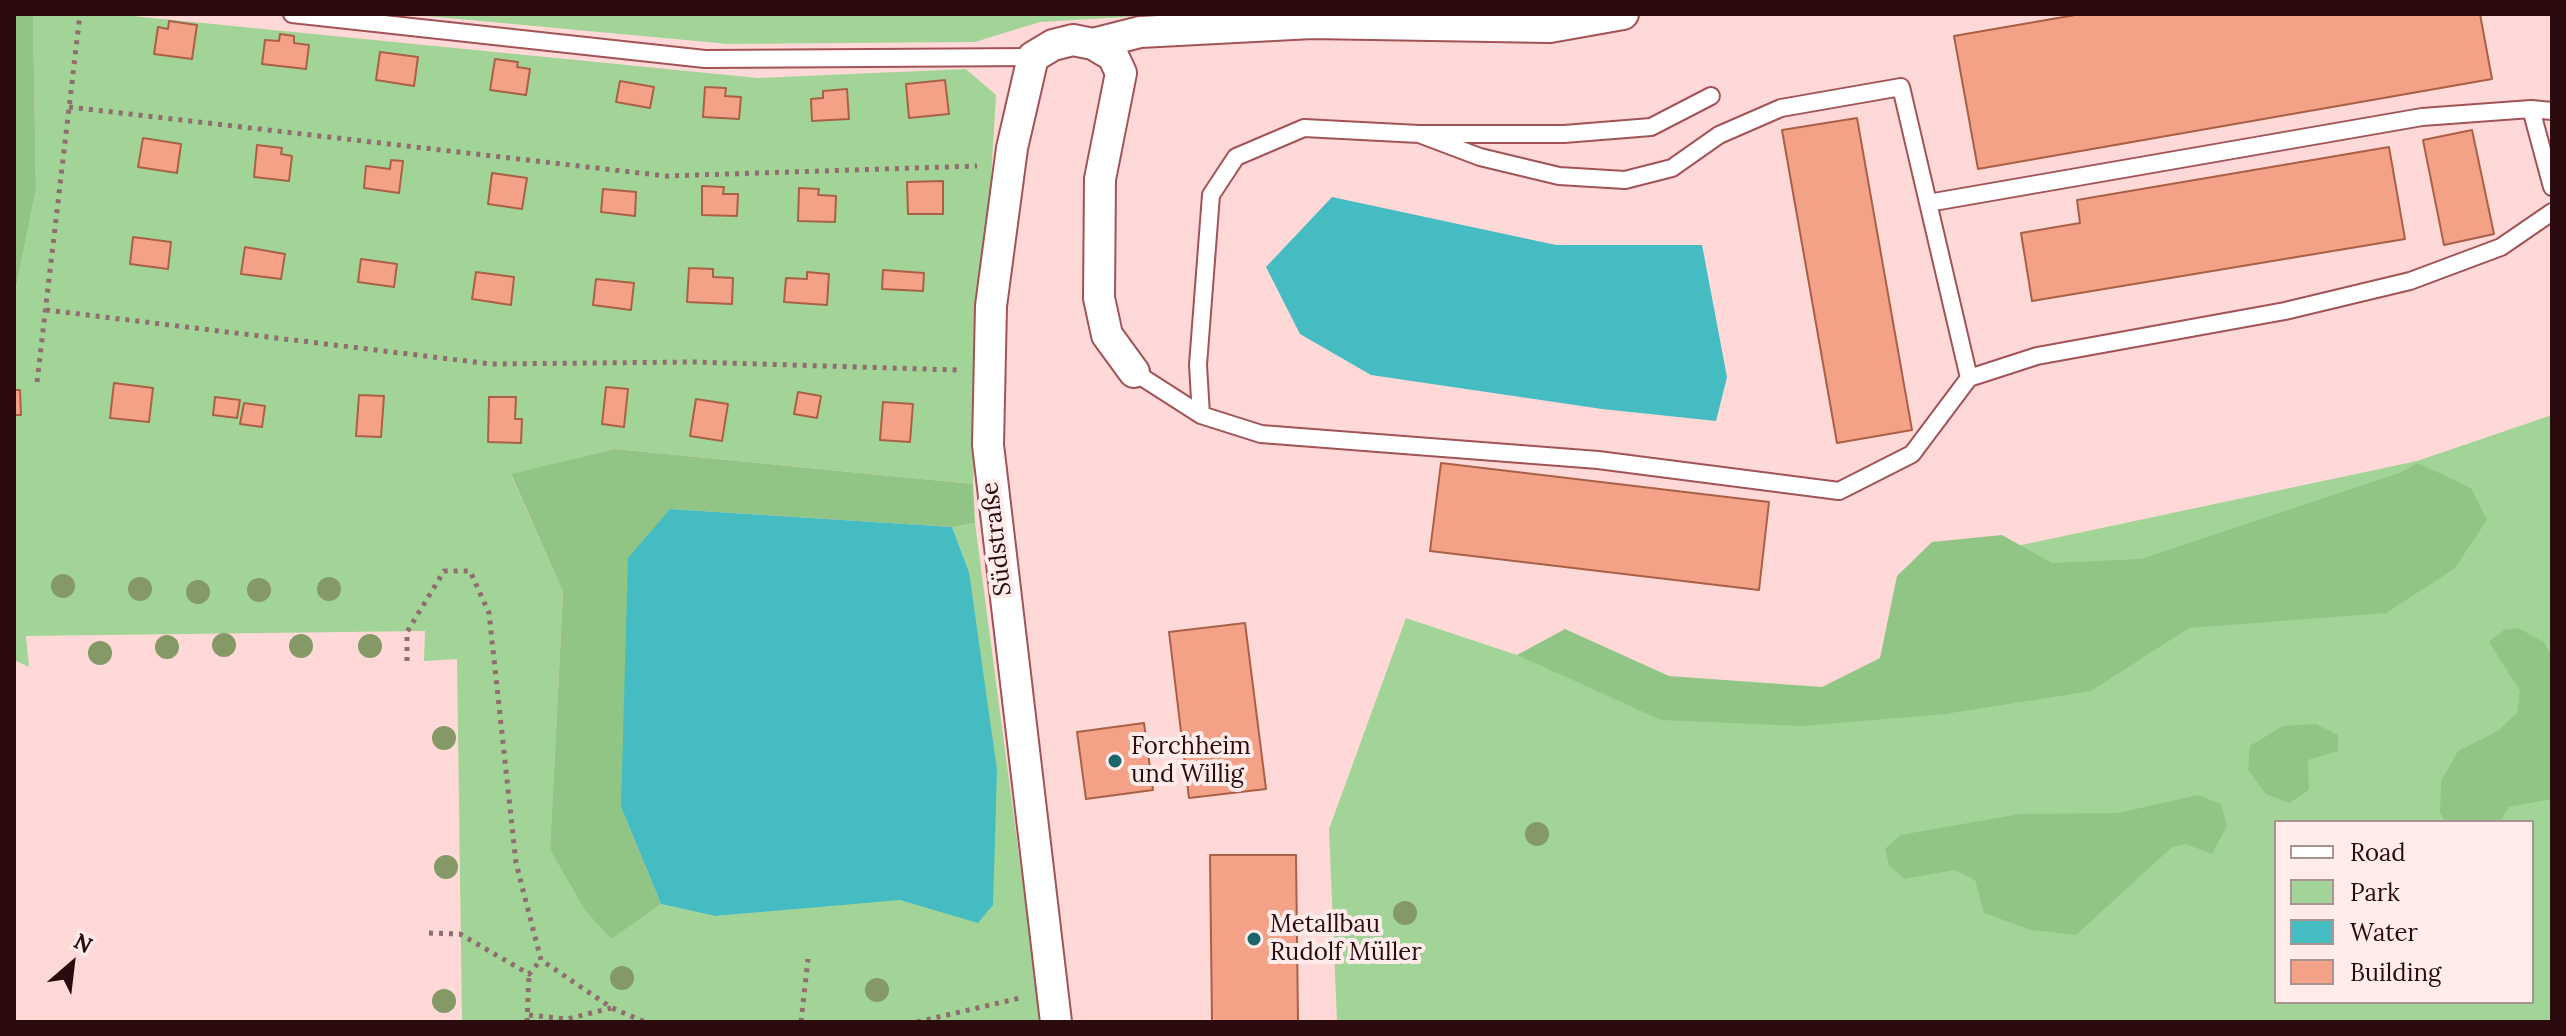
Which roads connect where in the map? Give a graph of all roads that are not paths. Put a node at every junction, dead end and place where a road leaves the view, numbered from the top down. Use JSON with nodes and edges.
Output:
{"nodes":[{"id":1,"x":292,"y":14,"type":"edge"},
{"id":2,"x":1623,"y":14,"type":"edge"},
{"id":3,"x":1093,"y":44,"type":"junction"},
{"id":4,"x":1033,"y":57,"type":"junction"},
{"id":5,"x":1711,"y":96,"type":"dead end"},
{"id":6,"x":2531,"y":109,"type":"junction"},
{"id":7,"x":2552,"y":111,"type":"edge"},
{"id":8,"x":1419,"y":134,"type":"junction"},
{"id":9,"x":2552,"y":187,"type":"edge"},
{"id":10,"x":1928,"y":203,"type":"junction"},
{"id":11,"x":2552,"y":212,"type":"edge"},
{"id":12,"x":1134,"y":372,"type":"joint"},
{"id":13,"x":1969,"y":378,"type":"junction"},
{"id":14,"x":1201,"y":415,"type":"junction"},
{"id":15,"x":1056,"y":1022,"type":"edge"}],
"edges":[{"from":1,"to":4,"type":"lane"},
{"from":2,"to":3,"type":"street"},
{"from":3,"to":4,"type":"street"},
{"from":3,"to":12,"type":"street"},
{"from":4,"to":15,"type":"street","name":"Südstraße"},
{"from":5,"to":8,"type":"lane"},
{"from":6,"to":7,"type":"lane"},
{"from":6,"to":9,"type":"lane"},
{"from":6,"to":10,"type":"lane"},
{"from":8,"to":10,"type":"lane"},
{"from":8,"to":14,"type":"lane"},
{"from":10,"to":13,"type":"lane"},
{"from":11,"to":13,"type":"lane"},
{"from":12,"to":14,"type":"lane"},
{"from":13,"to":14,"type":"lane"}]}
